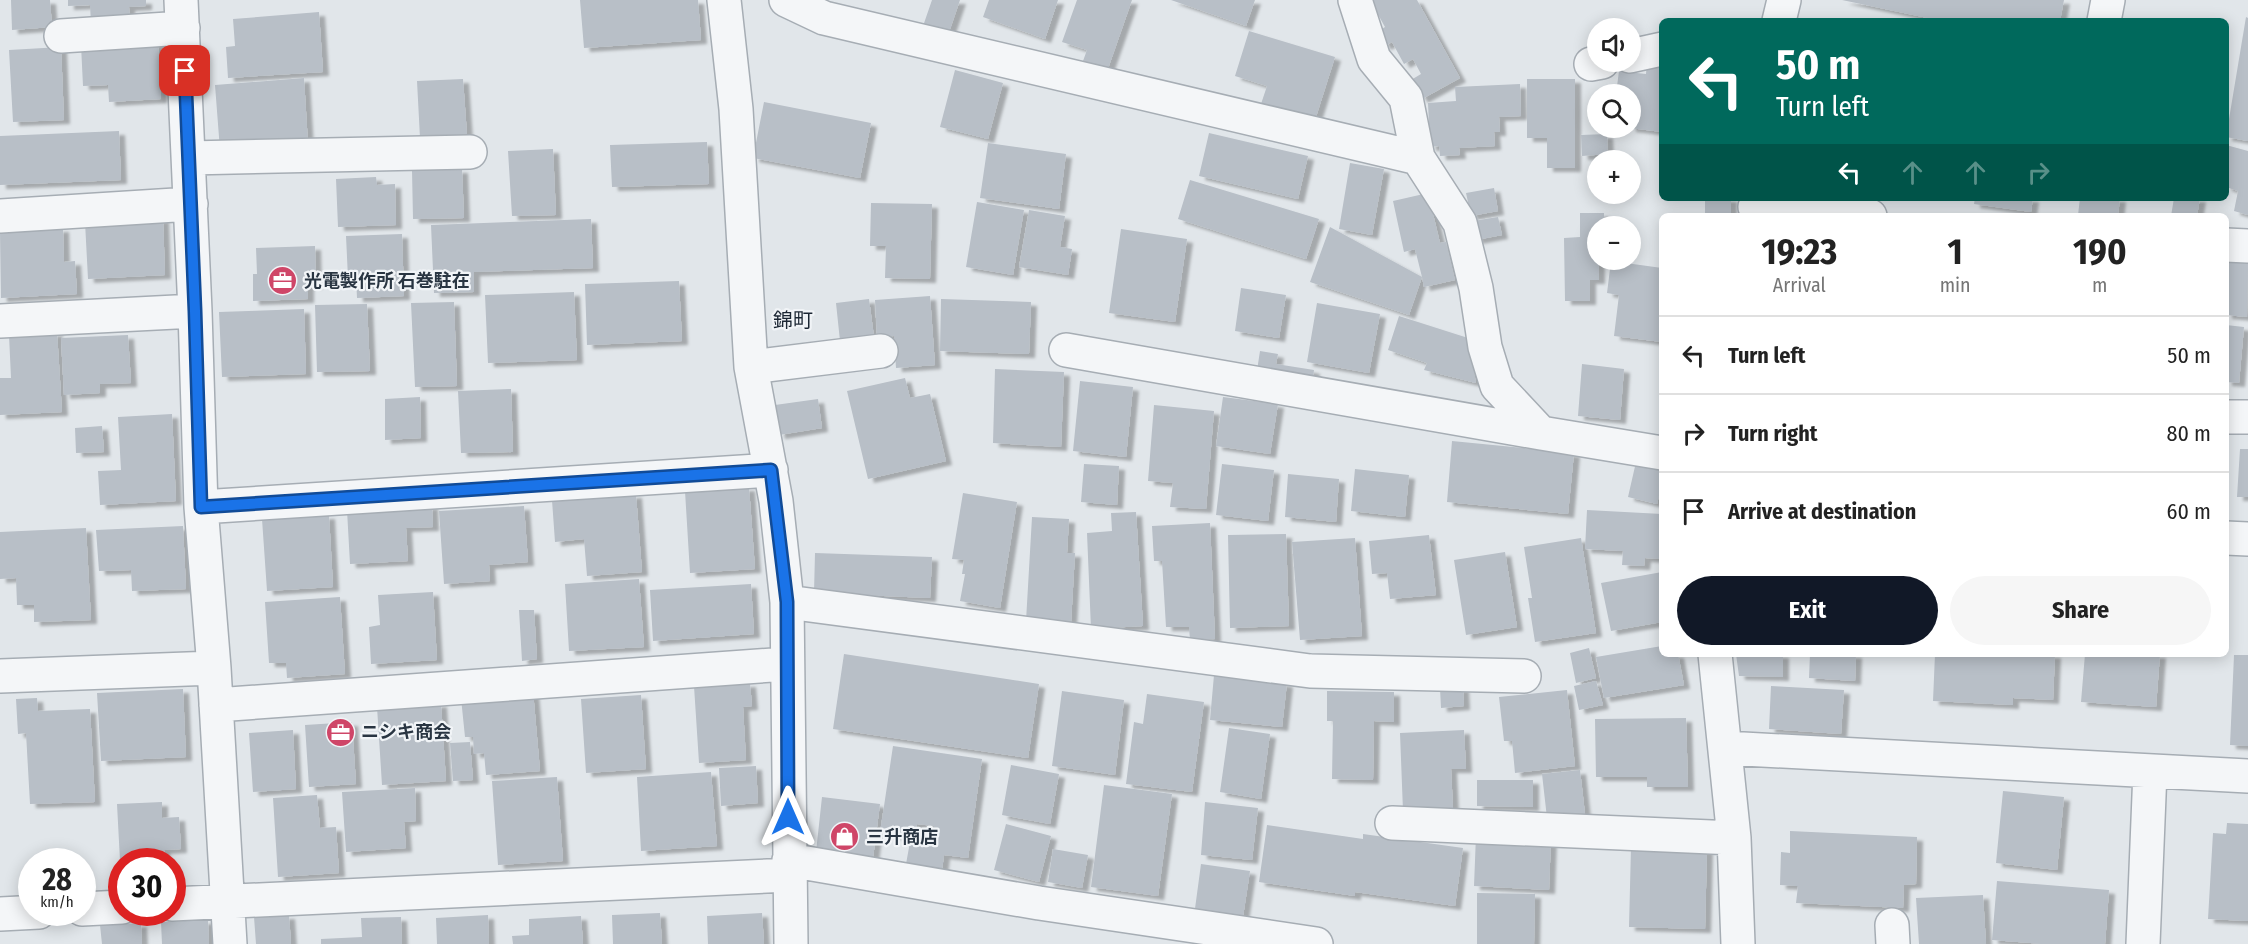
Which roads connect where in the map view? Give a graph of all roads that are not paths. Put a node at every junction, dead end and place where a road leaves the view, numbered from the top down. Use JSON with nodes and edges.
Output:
{"nodes":[{"id":1,"x":724,"y":0,"type":"edge"},
{"id":2,"x":786,"y":0,"type":"edge"},
{"id":3,"x":1355,"y":0,"type":"edge"},
{"id":4,"x":1784,"y":0,"type":"edge"},
{"id":5,"x":2108,"y":0,"type":"edge"},
{"id":6,"x":182,"y":14,"type":"edge"},
{"id":7,"x":1780,"y":18,"type":"edge"},
{"id":8,"x":2105,"y":18,"type":"edge"},
{"id":9,"x":61,"y":36,"type":"dead end"},
{"id":10,"x":1659,"y":50,"type":"edge"},
{"id":11,"x":1641,"y":54,"type":"edge"},
{"id":12,"x":470,"y":152,"type":"dead end"},
{"id":13,"x":189,"y":158,"type":"junction"},
{"id":14,"x":1418,"y":158,"type":"junction"},
{"id":15,"x":191,"y":204,"type":"junction"},
{"id":16,"x":1756,"y":207,"type":"edge"},
{"id":17,"x":1832,"y":213,"type":"edge"},
{"id":18,"x":0,"y":216,"type":"edge"},
{"id":19,"x":2229,"y":245,"type":"edge"},
{"id":20,"x":2248,"y":246,"type":"edge"},
{"id":21,"x":195,"y":311,"type":"junction"},
{"id":22,"x":0,"y":321,"type":"edge"},
{"id":23,"x":1066,"y":350,"type":"dead end"},
{"id":24,"x":881,"y":351,"type":"dead end"},
{"id":25,"x":751,"y":367,"type":"junction"},
{"id":26,"x":2229,"y":417,"type":"edge"},
{"id":27,"x":2248,"y":417,"type":"edge"},
{"id":28,"x":1541,"y":433,"type":"junction"},
{"id":29,"x":1659,"y":453,"type":"edge"},
{"id":30,"x":771,"y":470,"type":"junction"},
{"id":31,"x":201,"y":507,"type":"junction"},
{"id":32,"x":2229,"y":538,"type":"edge"},
{"id":33,"x":2248,"y":538,"type":"edge"},
{"id":34,"x":787,"y":602,"type":"junction"},
{"id":35,"x":1715,"y":657,"type":"edge"},
{"id":36,"x":787,"y":664,"type":"junction"},
{"id":37,"x":214,"y":668,"type":"junction"},
{"id":38,"x":0,"y":676,"type":"edge"},
{"id":39,"x":1524,"y":676,"type":"dead end"},
{"id":40,"x":216,"y":705,"type":"junction"},
{"id":41,"x":1725,"y":748,"type":"junction"},
{"id":42,"x":2150,"y":771,"type":"junction"},
{"id":43,"x":2248,"y":776,"type":"edge"},
{"id":44,"x":1392,"y":823,"type":"dead end"},
{"id":45,"x":1734,"y":838,"type":"junction"},
{"id":46,"x":789,"y":868,"type":"junction"},
{"id":47,"x":228,"y":900,"type":"junction"},
{"id":48,"x":186,"y":903,"type":"edge"},
{"id":49,"x":18,"y":913,"type":"edge"},
{"id":50,"x":0,"y":914,"type":"edge"},
{"id":51,"x":231,"y":944,"type":"edge"},
{"id":52,"x":791,"y":944,"type":"edge"},
{"id":53,"x":1316,"y":944,"type":"edge"},
{"id":54,"x":1738,"y":944,"type":"edge"},
{"id":55,"x":2142,"y":944,"type":"edge"}],
"edges":[{"from":1,"to":25,"type":"street"},
{"from":2,"to":14,"type":"street"},
{"from":3,"to":14,"type":"street"},
{"from":4,"to":7,"type":"street"},
{"from":5,"to":8,"type":"street"},
{"from":6,"to":9,"type":"street"},
{"from":6,"to":13,"type":"street"},
{"from":10,"to":11,"type":"street"},
{"from":12,"to":13,"type":"street"},
{"from":13,"to":15,"type":"street"},
{"from":14,"to":28,"type":"street"},
{"from":15,"to":18,"type":"street"},
{"from":15,"to":21,"type":"street"},
{"from":16,"to":17,"type":"street"},
{"from":19,"to":20,"type":"street"},
{"from":21,"to":22,"type":"street"},
{"from":21,"to":31,"type":"street"},
{"from":23,"to":28,"type":"street"},
{"from":24,"to":25,"type":"street"},
{"from":25,"to":30,"type":"street"},
{"from":26,"to":27,"type":"street"},
{"from":28,"to":29,"type":"street"},
{"from":30,"to":31,"type":"street"},
{"from":30,"to":34,"type":"street"},
{"from":31,"to":37,"type":"street"},
{"from":32,"to":33,"type":"street"},
{"from":34,"to":36,"type":"street"},
{"from":34,"to":39,"type":"street"},
{"from":35,"to":41,"type":"street"},
{"from":36,"to":40,"type":"street"},
{"from":36,"to":46,"type":"street"},
{"from":37,"to":38,"type":"street"},
{"from":37,"to":40,"type":"street"},
{"from":40,"to":47,"type":"street"},
{"from":41,"to":42,"type":"street"},
{"from":41,"to":45,"type":"street"},
{"from":42,"to":43,"type":"street"},
{"from":42,"to":55,"type":"street"},
{"from":44,"to":45,"type":"street"},
{"from":45,"to":54,"type":"street"},
{"from":46,"to":47,"type":"street"},
{"from":46,"to":52,"type":"street"},
{"from":46,"to":53,"type":"street"},
{"from":47,"to":48,"type":"street"},
{"from":47,"to":51,"type":"street"},
{"from":49,"to":50,"type":"street"}]}
